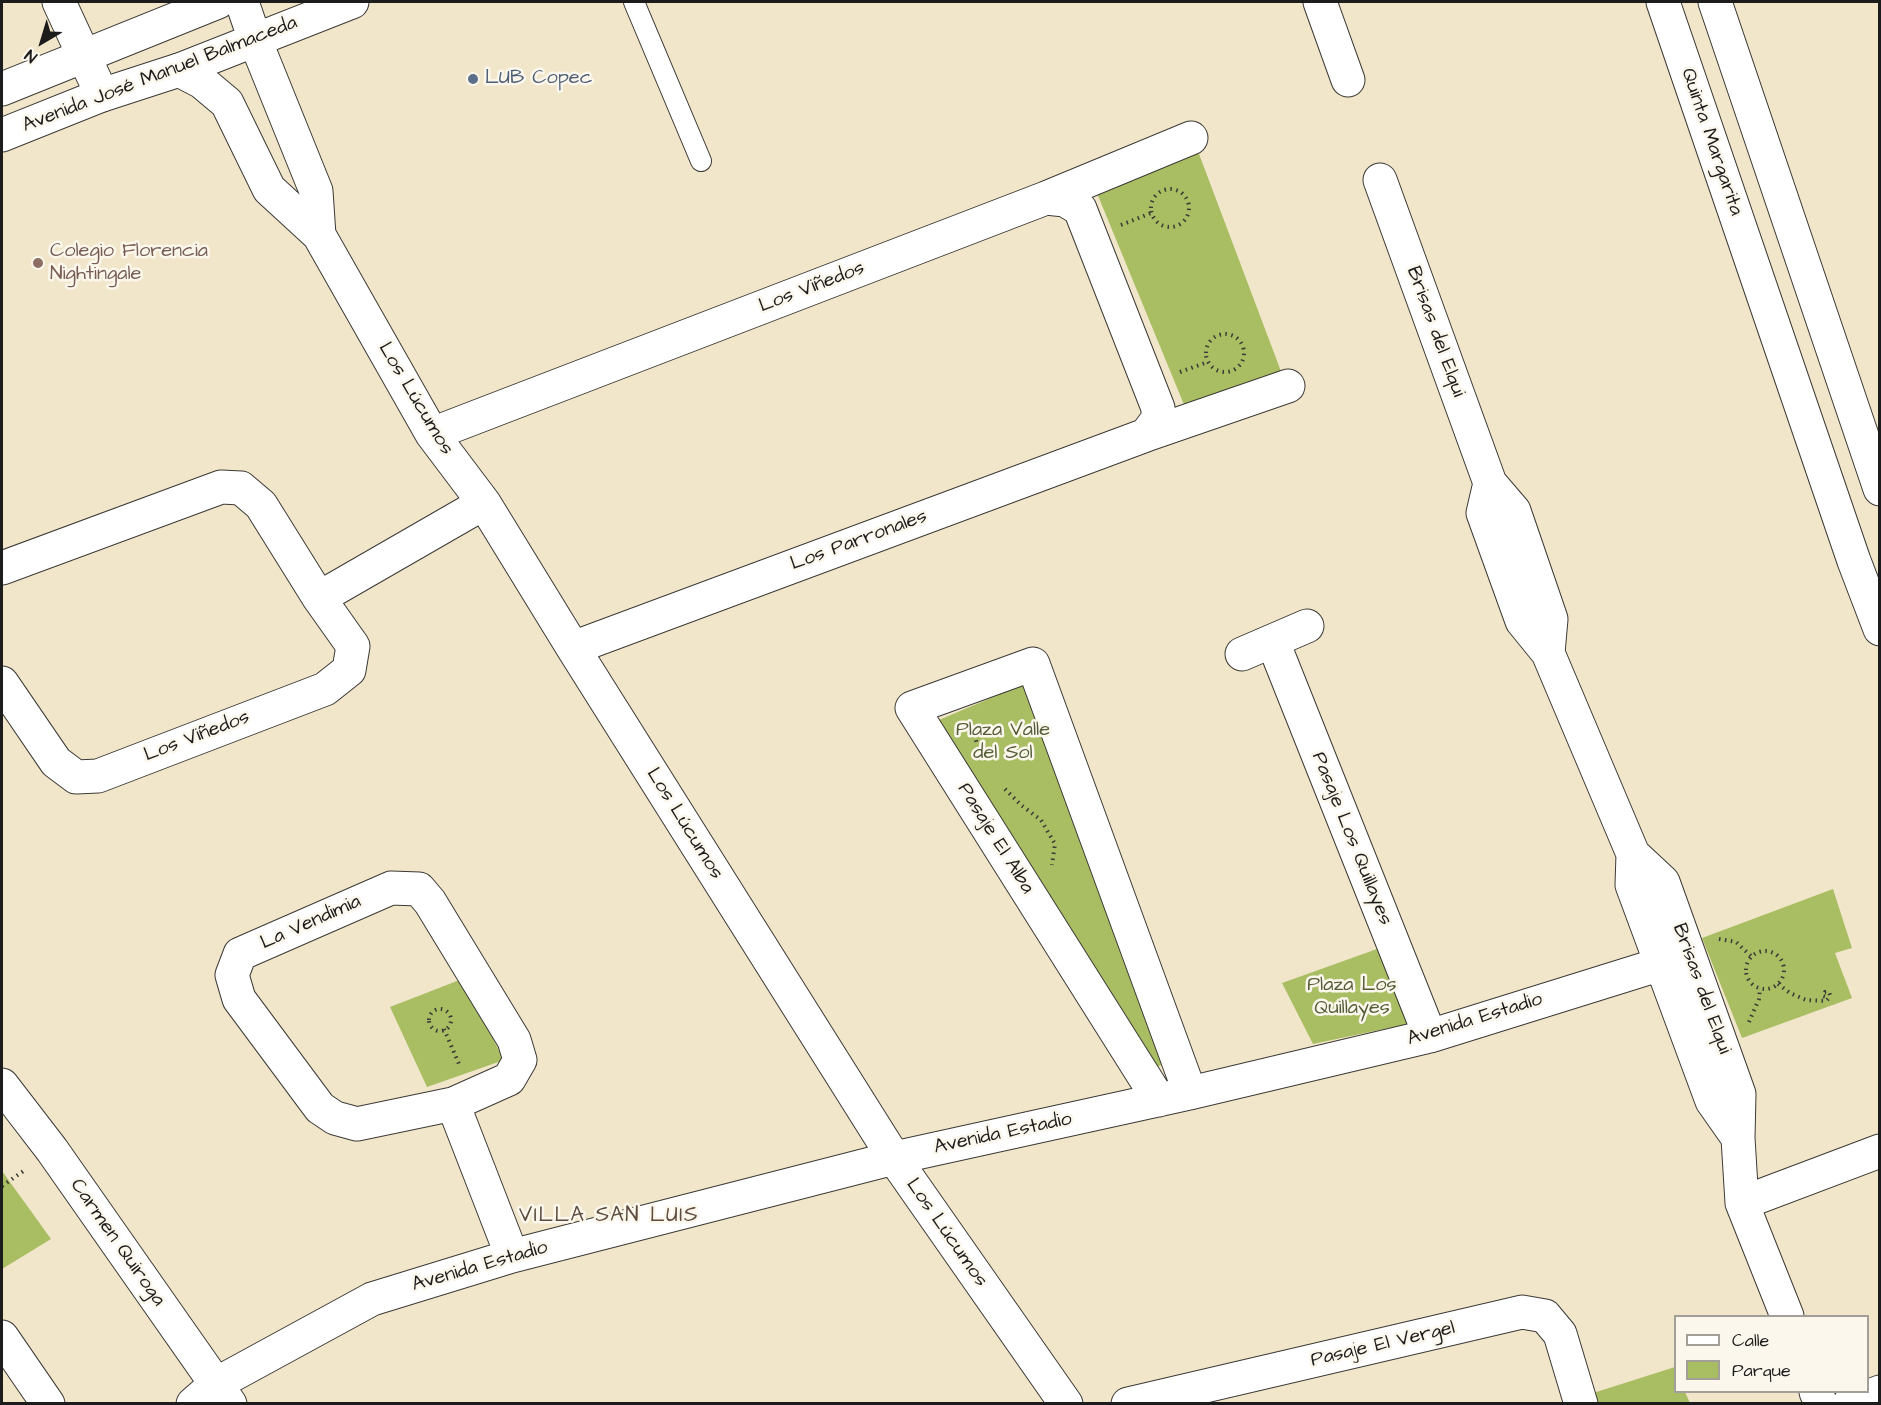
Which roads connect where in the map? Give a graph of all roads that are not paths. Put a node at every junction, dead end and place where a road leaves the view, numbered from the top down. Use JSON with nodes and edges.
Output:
{"nodes":[{"id":1,"x":59,"y":2,"type":"edge"},
{"id":2,"x":218,"y":2,"type":"edge"},
{"id":3,"x":242,"y":2,"type":"edge"},
{"id":4,"x":352,"y":2,"type":"edge"},
{"id":5,"x":634,"y":2,"type":"edge"},
{"id":6,"x":1320,"y":2,"type":"edge"},
{"id":7,"x":1662,"y":2,"type":"edge"},
{"id":8,"x":1715,"y":2,"type":"edge"},
{"id":9,"x":255,"y":40,"type":"junction"},
{"id":10,"x":84,"y":57,"type":"junction"},
{"id":11,"x":179,"y":70,"type":"junction"},
{"id":12,"x":1348,"y":80,"type":"dead end"},
{"id":13,"x":2,"y":88,"type":"edge"},
{"id":14,"x":102,"y":95,"type":"junction"},
{"id":15,"x":2,"y":135,"type":"edge"},
{"id":16,"x":1191,"y":138,"type":"dead end"},
{"id":17,"x":701,"y":161,"type":"dead end"},
{"id":18,"x":1380,"y":180,"type":"dead end"},
{"id":19,"x":1046,"y":198,"type":"junction"},
{"id":20,"x":319,"y":235,"type":"junction"},
{"id":21,"x":1805,"y":268,"type":"junction"},
{"id":22,"x":1758,"y":283,"type":"junction"},
{"id":23,"x":1288,"y":386,"type":"dead end"},
{"id":24,"x":432,"y":434,"type":"junction"},
{"id":25,"x":1146,"y":435,"type":"junction"},
{"id":26,"x":1880,"y":489,"type":"edge"},
{"id":27,"x":484,"y":502,"type":"junction"},
{"id":28,"x":1867,"y":557,"type":"edge"},
{"id":29,"x":2,"y":568,"type":"edge"},
{"id":30,"x":319,"y":598,"type":"junction"},
{"id":31,"x":1307,"y":626,"type":"dead end"},
{"id":32,"x":1880,"y":629,"type":"edge"},
{"id":33,"x":1273,"y":642,"type":"junction"},
{"id":34,"x":573,"y":648,"type":"junction"},
{"id":35,"x":1242,"y":654,"type":"dead end"},
{"id":36,"x":2,"y":682,"type":"edge"},
{"id":37,"x":1633,"y":854,"type":"junction"},
{"id":38,"x":1661,"y":964,"type":"junction"},
{"id":39,"x":1430,"y":1036,"type":"junction"},
{"id":40,"x":2,"y":1085,"type":"edge"},
{"id":41,"x":1174,"y":1096,"type":"junction"},
{"id":42,"x":453,"y":1104,"type":"junction"},
{"id":43,"x":1738,"y":1138,"type":"junction"},
{"id":44,"x":1880,"y":1151,"type":"edge"},
{"id":45,"x":894,"y":1158,"type":"junction"},
{"id":46,"x":1742,"y":1203,"type":"junction"},
{"id":47,"x":512,"y":1256,"type":"junction"},
{"id":48,"x":1786,"y":1315,"type":"edge"},
{"id":49,"x":2,"y":1337,"type":"edge"},
{"id":50,"x":1880,"y":1392,"type":"edge"},
{"id":51,"x":213,"y":1397,"type":"edge"},
{"id":52,"x":48,"y":1404,"type":"edge"},
{"id":53,"x":1066,"y":1404,"type":"edge"},
{"id":54,"x":1128,"y":1404,"type":"edge"},
{"id":55,"x":1581,"y":1404,"type":"edge"},
{"id":56,"x":1849,"y":1404,"type":"edge"}],
"edges":[{"from":1,"to":10,"type":"street"},
{"from":2,"to":10,"type":"street"},
{"from":3,"to":9,"type":"street","name":"Los Lúcumos"},
{"from":4,"to":9,"type":"street","name":"Avenida José Manuel Balmaceda"},
{"from":5,"to":17,"type":"lane"},
{"from":6,"to":12,"type":"street"},
{"from":7,"to":22,"type":"street","name":"Quinta Margarita"},
{"from":8,"to":21,"type":"street"},
{"from":9,"to":11,"type":"street","name":"Avenida José Manuel Balmaceda"},
{"from":9,"to":20,"type":"street","name":"Los Lúcumos"},
{"from":10,"to":13,"type":"street"},
{"from":10,"to":14,"type":"street"},
{"from":11,"to":14,"type":"street","name":"Avenida José Manuel Balmaceda"},
{"from":11,"to":20,"type":"street","name":"Los Lúcumos"},
{"from":14,"to":15,"type":"street","name":"Avenida José Manuel Balmaceda"},
{"from":16,"to":19,"type":"street","name":"Los Viñedos"},
{"from":18,"to":37,"type":"street","name":"Brisas del Elqui"},
{"from":19,"to":24,"type":"street","name":"Los Viñedos"},
{"from":19,"to":25,"type":"street"},
{"from":20,"to":24,"type":"street","name":"Los Lúcumos"},
{"from":21,"to":22,"type":"street"},
{"from":21,"to":26,"type":"street"},
{"from":22,"to":28,"type":"street","name":"Quinta Margarita"},
{"from":23,"to":25,"type":"street","name":"Los Parronales"},
{"from":24,"to":27,"type":"street","name":"Los Lúcumos"},
{"from":25,"to":34,"type":"street","name":"Los Parronales"},
{"from":27,"to":30,"type":"street"},
{"from":27,"to":34,"type":"street","name":"Los Lúcumos"},
{"from":28,"to":32,"type":"street","name":"Quinta Margarita"},
{"from":29,"to":30,"type":"street","name":"Los Viñedos"},
{"from":30,"to":36,"type":"street","name":"Los Viñedos"},
{"from":31,"to":33,"type":"street"},
{"from":33,"to":35,"type":"street"},
{"from":33,"to":39,"type":"street","name":"Pasaje Los Quillayes"},
{"from":34,"to":45,"type":"street","name":"Los Lúcumos"},
{"from":37,"to":38,"type":"street","name":"Brisas del Elqui"},
{"from":37,"to":43,"type":"street","name":"Brisas del Elqui"},
{"from":38,"to":39,"type":"street","name":"Avenida Estadio"},
{"from":38,"to":43,"type":"street","name":"Brisas del Elqui"},
{"from":39,"to":41,"type":"street","name":"Avenida Estadio"},
{"from":40,"to":51,"type":"street","name":"Carmen Quiroga"},
{"from":41,"to":41,"type":"street","name":"Pasaje El Alba"},
{"from":41,"to":45,"type":"street","name":"Avenida Estadio"},
{"from":42,"to":42,"type":"street","name":"La Vendimia"},
{"from":42,"to":47,"type":"street"},
{"from":43,"to":46,"type":"street","name":"Brisas del Elqui"},
{"from":44,"to":46,"type":"street"},
{"from":45,"to":47,"type":"street","name":"Avenida Estadio"},
{"from":45,"to":53,"type":"street","name":"Los Lúcumos"},
{"from":46,"to":48,"type":"street","name":"Brisas del Elqui"},
{"from":47,"to":51,"type":"street","name":"Avenida Estadio"},
{"from":49,"to":52,"type":"street"},
{"from":50,"to":56,"type":"street"},
{"from":54,"to":55,"type":"street","name":"Pasaje El Vergel"}]}
